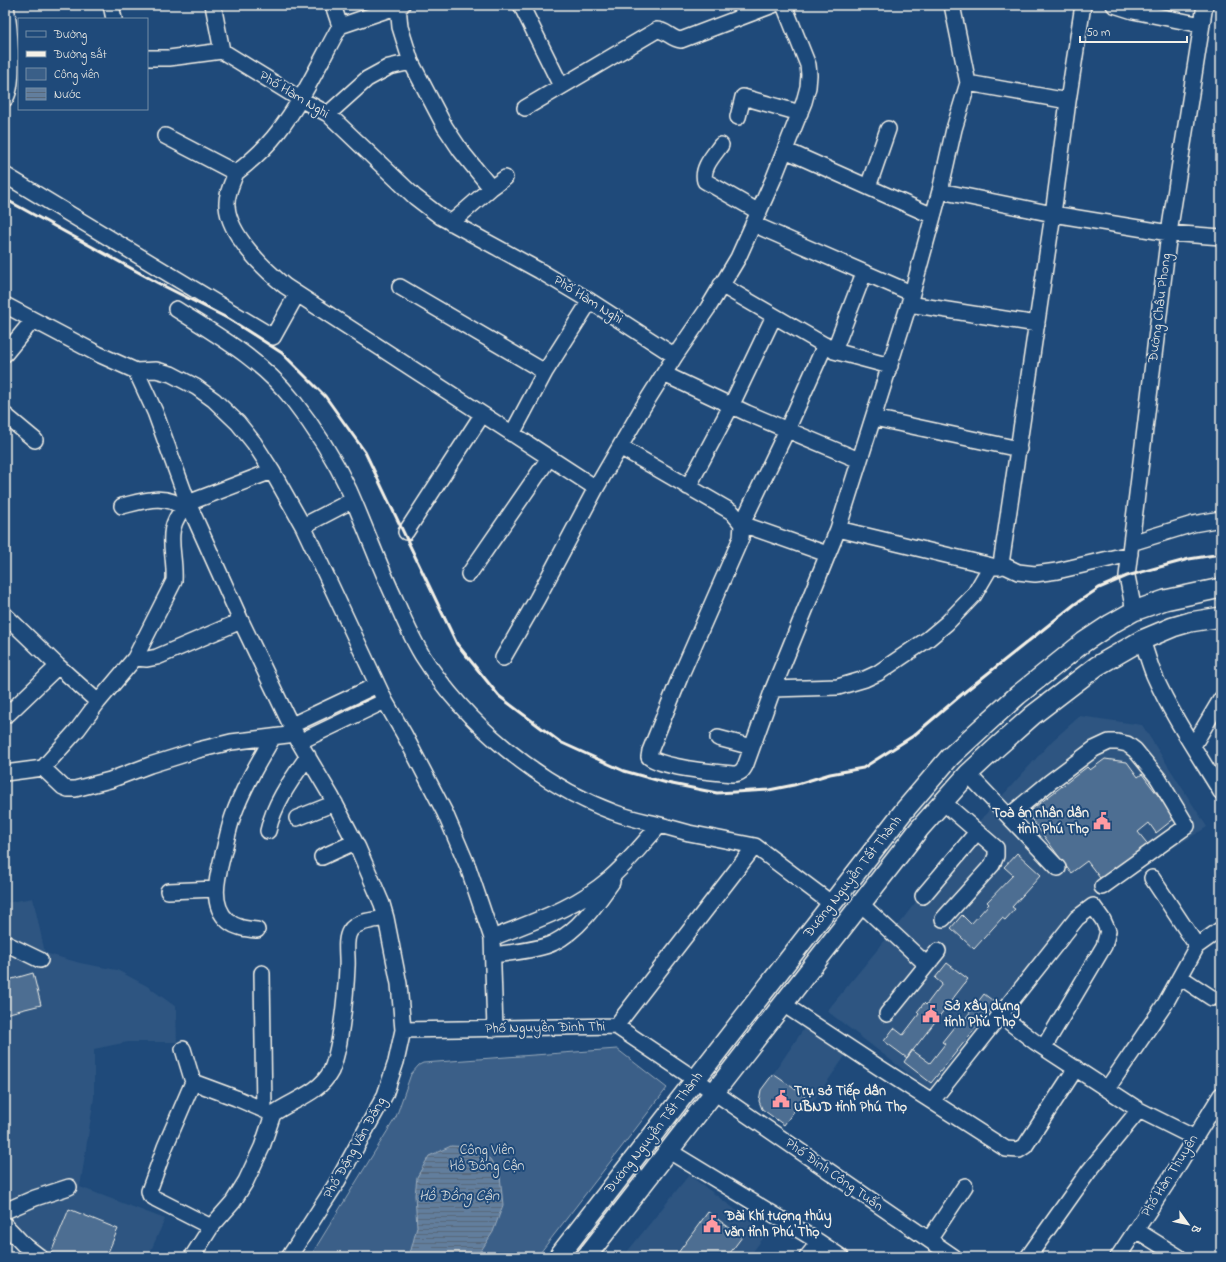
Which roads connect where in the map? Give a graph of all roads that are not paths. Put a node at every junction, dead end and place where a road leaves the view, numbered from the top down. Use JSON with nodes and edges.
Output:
{"nodes":[{"id":1,"x":6,"y":5,"type":"edge"},
{"id":2,"x":111,"y":5,"type":"edge"},
{"id":3,"x":213,"y":5,"type":"edge"},
{"id":4,"x":333,"y":5,"type":"edge"},
{"id":5,"x":520,"y":5,"type":"edge"},
{"id":6,"x":773,"y":5,"type":"edge"},
{"id":7,"x":784,"y":5,"type":"edge"},
{"id":8,"x":952,"y":5,"type":"edge"},
{"id":9,"x":1083,"y":5,"type":"edge"},
{"id":10,"x":1114,"y":5,"type":"edge"},
{"id":11,"x":1205,"y":5,"type":"edge"},
{"id":12,"x":400,"y":6,"type":"edge"},
{"id":13,"x":1133,"y":8,"type":"edge"},
{"id":14,"x":114,"y":18,"type":"edge"},
{"id":15,"x":1202,"y":25,"type":"junction"},
{"id":16,"x":340,"y":26,"type":"junction"},
{"id":17,"x":222,"y":52,"type":"junction"},
{"id":18,"x":148,"y":58,"type":"edge"},
{"id":19,"x":411,"y":62,"type":"junction"},
{"id":20,"x":968,"y":83,"type":"junction"},
{"id":21,"x":561,"y":86,"type":"junction"},
{"id":22,"x":5,"y":99,"type":"edge"},
{"id":23,"x":300,"y":99,"type":"junction"},
{"id":24,"x":1068,"y":101,"type":"junction"},
{"id":25,"x":525,"y":108,"type":"dead end"},
{"id":26,"x":800,"y":113,"type":"junction"},
{"id":27,"x":328,"y":114,"type":"junction"},
{"id":28,"x":738,"y":117,"type":"dead end"},
{"id":29,"x":888,"y":129,"type":"dead end"},
{"id":30,"x":165,"y":136,"type":"dead end"},
{"id":31,"x":721,"y":145,"type":"dead end"},
{"id":32,"x":785,"y":150,"type":"junction"},
{"id":33,"x":236,"y":173,"type":"junction"},
{"id":34,"x":5,"y":175,"type":"edge"},
{"id":35,"x":505,"y":178,"type":"dead end"},
{"id":36,"x":868,"y":187,"type":"junction"},
{"id":37,"x":491,"y":188,"type":"junction"},
{"id":38,"x":940,"y":191,"type":"junction"},
{"id":39,"x":1053,"y":214,"type":"junction"},
{"id":40,"x":933,"y":216,"type":"junction"},
{"id":41,"x":756,"y":218,"type":"junction"},
{"id":42,"x":451,"y":223,"type":"junction"},
{"id":43,"x":1169,"y":233,"type":"junction"},
{"id":44,"x":1221,"y":237,"type":"edge"},
{"id":45,"x":864,"y":273,"type":"junction"},
{"id":46,"x":721,"y":285,"type":"junction"},
{"id":47,"x":400,"y":287,"type":"dead end"},
{"id":48,"x":297,"y":294,"type":"junction"},
{"id":49,"x":910,"y":299,"type":"junction"},
{"id":50,"x":590,"y":300,"type":"junction"},
{"id":51,"x":5,"y":305,"type":"edge"},
{"id":52,"x":176,"y":309,"type":"dead end"},
{"id":53,"x":774,"y":316,"type":"junction"},
{"id":54,"x":33,"y":320,"type":"junction"},
{"id":55,"x":1037,"y":324,"type":"junction"},
{"id":56,"x":829,"y":348,"type":"junction"},
{"id":57,"x":5,"y":354,"type":"edge"},
{"id":58,"x":675,"y":356,"type":"junction"},
{"id":59,"x":890,"y":366,"type":"junction"},
{"id":60,"x":136,"y":371,"type":"junction"},
{"id":61,"x":546,"y":372,"type":"junction"},
{"id":62,"x":664,"y":374,"type":"junction"},
{"id":63,"x":731,"y":406,"type":"junction"},
{"id":64,"x":482,"y":414,"type":"junction"},
{"id":65,"x":5,"y":415,"type":"edge"},
{"id":66,"x":874,"y":418,"type":"junction"},
{"id":67,"x":788,"y":430,"type":"junction"},
{"id":68,"x":512,"y":434,"type":"junction"},
{"id":69,"x":35,"y":440,"type":"dead end"},
{"id":70,"x":620,"y":447,"type":"junction"},
{"id":71,"x":1019,"y":449,"type":"junction"},
{"id":72,"x":549,"y":458,"type":"junction"},
{"id":73,"x":860,"y":460,"type":"junction"},
{"id":74,"x":272,"y":471,"type":"junction"},
{"id":75,"x":688,"y":487,"type":"junction"},
{"id":76,"x":596,"y":488,"type":"junction"},
{"id":77,"x":353,"y":500,"type":"junction"},
{"id":78,"x":122,"y":506,"type":"dead end"},
{"id":79,"x":186,"y":506,"type":"junction"},
{"id":80,"x":1221,"y":519,"type":"edge"},
{"id":81,"x":742,"y":524,"type":"junction"},
{"id":82,"x":303,"y":526,"type":"junction"},
{"id":83,"x":838,"y":529,"type":"junction"},
{"id":84,"x":406,"y":532,"type":"dead end"},
{"id":85,"x":1130,"y":549,"type":"junction"},
{"id":86,"x":827,"y":554,"type":"junction"},
{"id":87,"x":996,"y":565,"type":"junction"},
{"id":88,"x":469,"y":574,"type":"dead end"},
{"id":89,"x":1221,"y":588,"type":"edge"},
{"id":90,"x":1134,"y":611,"type":"junction"},
{"id":91,"x":5,"y":615,"type":"edge"},
{"id":92,"x":1221,"y":617,"type":"edge"},
{"id":93,"x":241,"y":620,"type":"junction"},
{"id":94,"x":1142,"y":640,"type":"junction"},
{"id":95,"x":135,"y":658,"type":"junction"},
{"id":96,"x":503,"y":658,"type":"dead end"},
{"id":97,"x":58,"y":666,"type":"junction"},
{"id":98,"x":377,"y":685,"type":"junction"},
{"id":99,"x":773,"y":689,"type":"junction"},
{"id":100,"x":1221,"y":699,"type":"edge"},
{"id":101,"x":385,"y":701,"type":"junction"},
{"id":102,"x":98,"y":702,"type":"junction"},
{"id":103,"x":8,"y":714,"type":"dead end"},
{"id":104,"x":296,"y":734,"type":"junction"},
{"id":105,"x":272,"y":737,"type":"junction"},
{"id":106,"x":718,"y":738,"type":"dead end"},
{"id":107,"x":1193,"y":746,"type":"junction"},
{"id":108,"x":752,"y":747,"type":"junction"},
{"id":109,"x":308,"y":756,"type":"junction"},
{"id":110,"x":43,"y":768,"type":"junction"},
{"id":111,"x":5,"y":773,"type":"edge"},
{"id":112,"x":968,"y":774,"type":"junction"},
{"id":113,"x":1221,"y":792,"type":"edge"},
{"id":114,"x":943,"y":802,"type":"junction"},
{"id":115,"x":335,"y":803,"type":"junction"},
{"id":116,"x":903,"y":812,"type":"junction"},
{"id":117,"x":1009,"y":816,"type":"junction"},
{"id":118,"x":297,"y":818,"type":"dead end"},
{"id":119,"x":660,"y":825,"type":"junction"},
{"id":120,"x":920,"y":828,"type":"junction"},
{"id":121,"x":268,"y":831,"type":"dead end"},
{"id":122,"x":977,"y":832,"type":"junction"},
{"id":123,"x":356,"y":842,"type":"junction"},
{"id":124,"x":755,"y":846,"type":"junction"},
{"id":125,"x":322,"y":857,"type":"dead end"},
{"id":126,"x":621,"y":868,"type":"junction"},
{"id":127,"x":1058,"y":868,"type":"dead end"},
{"id":128,"x":1152,"y":878,"type":"dead end"},
{"id":129,"x":1102,"y":887,"type":"dead end"},
{"id":130,"x":216,"y":889,"type":"junction"},
{"id":131,"x":168,"y":891,"type":"dead end"},
{"id":132,"x":923,"y":896,"type":"dead end"},
{"id":133,"x":832,"y":904,"type":"junction"},
{"id":134,"x":861,"y":904,"type":"junction"},
{"id":135,"x":386,"y":918,"type":"junction"},
{"id":136,"x":943,"y":919,"type":"dead end"},
{"id":137,"x":1221,"y":929,"type":"edge"},
{"id":138,"x":257,"y":930,"type":"dead end"},
{"id":139,"x":492,"y":938,"type":"junction"},
{"id":140,"x":5,"y":943,"type":"edge"},
{"id":141,"x":1197,"y":946,"type":"junction"},
{"id":142,"x":938,"y":951,"type":"dead end"},
{"id":143,"x":492,"y":956,"type":"junction"},
{"id":144,"x":40,"y":960,"type":"dead end"},
{"id":145,"x":926,"y":964,"type":"junction"},
{"id":146,"x":262,"y":973,"type":"dead end"},
{"id":147,"x":1180,"y":977,"type":"junction"},
{"id":148,"x":1212,"y":998,"type":"dead end"},
{"id":149,"x":784,"y":1004,"type":"junction"},
{"id":150,"x":887,"y":1014,"type":"dead end"},
{"id":151,"x":999,"y":1014,"type":"junction"},
{"id":152,"x":616,"y":1026,"type":"junction"},
{"id":153,"x":495,"y":1029,"type":"junction"},
{"id":154,"x":403,"y":1030,"type":"junction"},
{"id":155,"x":1044,"y":1047,"type":"junction"},
{"id":156,"x":182,"y":1049,"type":"dead end"},
{"id":157,"x":1076,"y":1068,"type":"junction"},
{"id":158,"x":695,"y":1080,"type":"junction"},
{"id":159,"x":193,"y":1082,"type":"junction"},
{"id":160,"x":1107,"y":1089,"type":"junction"},
{"id":161,"x":714,"y":1092,"type":"junction"},
{"id":162,"x":1221,"y":1095,"type":"edge"},
{"id":163,"x":932,"y":1101,"type":"junction"},
{"id":164,"x":1138,"y":1110,"type":"junction"},
{"id":165,"x":268,"y":1112,"type":"junction"},
{"id":166,"x":1215,"y":1117,"type":"edge"},
{"id":167,"x":1195,"y":1138,"type":"junction"},
{"id":168,"x":669,"y":1151,"type":"junction"},
{"id":169,"x":965,"y":1186,"type":"dead end"},
{"id":170,"x":69,"y":1187,"type":"dead end"},
{"id":171,"x":5,"y":1211,"type":"edge"},
{"id":172,"x":5,"y":1225,"type":"edge"},
{"id":173,"x":211,"y":1227,"type":"junction"},
{"id":174,"x":1136,"y":1230,"type":"junction"},
{"id":175,"x":929,"y":1240,"type":"junction"},
{"id":176,"x":819,"y":1242,"type":"junction"},
{"id":177,"x":40,"y":1257,"type":"edge"},
{"id":178,"x":192,"y":1257,"type":"edge"},
{"id":179,"x":289,"y":1257,"type":"edge"},
{"id":180,"x":558,"y":1257,"type":"edge"},
{"id":181,"x":586,"y":1257,"type":"edge"},
{"id":182,"x":807,"y":1257,"type":"edge"},
{"id":183,"x":841,"y":1257,"type":"edge"},
{"id":184,"x":954,"y":1257,"type":"edge"},
{"id":185,"x":1028,"y":1257,"type":"edge"},
{"id":186,"x":1118,"y":1257,"type":"edge"},
{"id":187,"x":1179,"y":1257,"type":"edge"}],
"edges":[{"from":1,"to":22,"type":"street"},
{"from":2,"to":14,"type":"street"},
{"from":3,"to":17,"type":"street"},
{"from":4,"to":16,"type":"street"},
{"from":5,"to":21,"type":"street"},
{"from":6,"to":21,"type":"street"},
{"from":7,"to":26,"type":"street"},
{"from":8,"to":20,"type":"street"},
{"from":9,"to":24,"type":"street"},
{"from":10,"to":13,"type":"street"},
{"from":11,"to":15,"type":"street","name":"Đường Châu Phong"},
{"from":12,"to":16,"type":"street"},
{"from":12,"to":19,"type":"street"},
{"from":13,"to":15,"type":"street"},
{"from":15,"to":43,"type":"street","name":"Đường Châu Phong"},
{"from":16,"to":23,"type":"street"},
{"from":17,"to":18,"type":"street"},
{"from":17,"to":23,"type":"street","name":"Phố Hàm Nghi"},
{"from":19,"to":27,"type":"street"},
{"from":19,"to":37,"type":"street"},
{"from":20,"to":24,"type":"street"},
{"from":20,"to":38,"type":"street"},
{"from":21,"to":25,"type":"street"},
{"from":23,"to":27,"type":"street","name":"Phố Hàm Nghi"},
{"from":23,"to":33,"type":"street"},
{"from":24,"to":39,"type":"street"},
{"from":26,"to":28,"type":"street"},
{"from":26,"to":32,"type":"street"},
{"from":27,"to":42,"type":"street","name":"Phố Hàm Nghi"},
{"from":29,"to":36,"type":"street"},
{"from":30,"to":33,"type":"street"},
{"from":31,"to":41,"type":"street"},
{"from":32,"to":36,"type":"street"},
{"from":32,"to":41,"type":"street"},
{"from":33,"to":48,"type":"street"},
{"from":34,"to":48,"type":"street"},
{"from":35,"to":37,"type":"street"},
{"from":36,"to":40,"type":"street"},
{"from":37,"to":42,"type":"street"},
{"from":38,"to":39,"type":"street"},
{"from":38,"to":40,"type":"street"},
{"from":39,"to":43,"type":"street"},
{"from":39,"to":55,"type":"street"},
{"from":40,"to":49,"type":"street"},
{"from":41,"to":45,"type":"street"},
{"from":41,"to":46,"type":"street"},
{"from":42,"to":50,"type":"street","name":"Phố Hàm Nghi"},
{"from":43,"to":44,"type":"street"},
{"from":43,"to":85,"type":"street","name":"Đường Châu Phong"},
{"from":45,"to":49,"type":"street"},
{"from":45,"to":56,"type":"street"},
{"from":46,"to":53,"type":"street"},
{"from":46,"to":58,"type":"street"},
{"from":47,"to":61,"type":"street"},
{"from":48,"to":64,"type":"street"},
{"from":49,"to":55,"type":"street"},
{"from":49,"to":59,"type":"street"},
{"from":50,"to":58,"type":"street","name":"Phố Hàm Nghi"},
{"from":50,"to":61,"type":"street"},
{"from":51,"to":54,"type":"street"},
{"from":52,"to":77,"type":"street"},
{"from":53,"to":56,"type":"street"},
{"from":53,"to":63,"type":"street"},
{"from":54,"to":57,"type":"street"},
{"from":54,"to":60,"type":"street"},
{"from":55,"to":71,"type":"street"},
{"from":56,"to":59,"type":"street"},
{"from":56,"to":67,"type":"street"},
{"from":58,"to":62,"type":"street"},
{"from":59,"to":66,"type":"street"},
{"from":60,"to":74,"type":"street"},
{"from":60,"to":79,"type":"street","name":"Phố Đặng Văn Đăng"},
{"from":61,"to":68,"type":"street"},
{"from":62,"to":63,"type":"street"},
{"from":62,"to":70,"type":"street"},
{"from":63,"to":67,"type":"street"},
{"from":63,"to":75,"type":"street"},
{"from":64,"to":68,"type":"street"},
{"from":64,"to":84,"type":"street"},
{"from":65,"to":69,"type":"street"},
{"from":66,"to":71,"type":"street"},
{"from":66,"to":73,"type":"street"},
{"from":67,"to":73,"type":"street"},
{"from":67,"to":81,"type":"street"},
{"from":68,"to":72,"type":"street"},
{"from":70,"to":75,"type":"street"},
{"from":70,"to":76,"type":"street"},
{"from":71,"to":87,"type":"street"},
{"from":72,"to":76,"type":"street"},
{"from":72,"to":88,"type":"street"},
{"from":73,"to":83,"type":"street"},
{"from":74,"to":79,"type":"street"},
{"from":74,"to":82,"type":"street"},
{"from":75,"to":81,"type":"street"},
{"from":76,"to":96,"type":"street"},
{"from":77,"to":82,"type":"street"},
{"from":77,"to":119,"type":"street"},
{"from":78,"to":79,"type":"street"},
{"from":79,"to":93,"type":"street","name":"Phố Đặng Văn Đăng"},
{"from":79,"to":95,"type":"street"},
{"from":80,"to":85,"type":"street"},
{"from":81,"to":86,"type":"street"},
{"from":81,"to":108,"type":"street"},
{"from":82,"to":98,"type":"street"},
{"from":83,"to":86,"type":"street"},
{"from":83,"to":87,"type":"street"},
{"from":85,"to":87,"type":"street"},
{"from":85,"to":90,"type":"street","name":"Đường Châu Phong"},
{"from":86,"to":99,"type":"street"},
{"from":87,"to":99,"type":"street"},
{"from":89,"to":90,"type":"main road","name":"Đường Nguyễn Tất Thành"},
{"from":90,"to":116,"type":"main road","name":"Đường Nguyễn Tất Thành"},
{"from":91,"to":97,"type":"street"},
{"from":92,"to":94,"type":"main road","name":"Đường Nguyễn Tất Thành"},
{"from":93,"to":95,"type":"street"},
{"from":93,"to":104,"type":"street","name":"Phố Đặng Văn Đăng"},
{"from":94,"to":107,"type":"street"},
{"from":94,"to":112,"type":"main road","name":"Đường Nguyễn Tất Thành"},
{"from":95,"to":102,"type":"street"},
{"from":97,"to":102,"type":"street"},
{"from":97,"to":103,"type":"street"},
{"from":98,"to":101,"type":"street"},
{"from":98,"to":104,"type":"street"},
{"from":99,"to":108,"type":"street"},
{"from":100,"to":107,"type":"street"},
{"from":101,"to":104,"type":"street"},
{"from":101,"to":139,"type":"street"},
{"from":102,"to":110,"type":"street"},
{"from":104,"to":105,"type":"street"},
{"from":104,"to":109,"type":"street","name":"Phố Đặng Văn Đăng"},
{"from":105,"to":110,"type":"street"},
{"from":105,"to":130,"type":"street"},
{"from":106,"to":108,"type":"street"},
{"from":107,"to":113,"type":"street"},
{"from":109,"to":115,"type":"street","name":"Phố Đặng Văn Đăng"},
{"from":109,"to":121,"type":"street"},
{"from":110,"to":111,"type":"street"},
{"from":112,"to":114,"type":"main road","name":"Đường Nguyễn Tất Thành"},
{"from":112,"to":117,"type":"street"},
{"from":114,"to":120,"type":"main road","name":"Đường Nguyễn Tất Thành"},
{"from":114,"to":122,"type":"street"},
{"from":115,"to":118,"type":"street"},
{"from":115,"to":123,"type":"street","name":"Phố Đặng Văn Đăng"},
{"from":116,"to":120,"type":"main road"},
{"from":116,"to":133,"type":"main road","name":"Đường Nguyễn Tất Thành"},
{"from":117,"to":127,"type":"street"},
{"from":117,"to":129,"type":"street"},
{"from":119,"to":124,"type":"street"},
{"from":119,"to":126,"type":"street"},
{"from":120,"to":134,"type":"main road","name":"Đường Nguyễn Tất Thành"},
{"from":122,"to":132,"type":"street"},
{"from":122,"to":136,"type":"street"},
{"from":123,"to":125,"type":"street"},
{"from":123,"to":135,"type":"street","name":"Phố Đặng Văn Đăng"},
{"from":124,"to":133,"type":"street"},
{"from":124,"to":152,"type":"street"},
{"from":126,"to":139,"type":"street"},
{"from":126,"to":143,"type":"street"},
{"from":128,"to":141,"type":"street"},
{"from":130,"to":131,"type":"street"},
{"from":130,"to":138,"type":"street"},
{"from":133,"to":158,"type":"main road","name":"Đường Nguyễn Tất Thành"},
{"from":134,"to":145,"type":"street"},
{"from":134,"to":149,"type":"main road","name":"Đường Nguyễn Tất Thành"},
{"from":135,"to":154,"type":"street","name":"Phố Đặng Văn Đăng"},
{"from":135,"to":165,"type":"street"},
{"from":137,"to":141,"type":"street"},
{"from":139,"to":143,"type":"street"},
{"from":140,"to":144,"type":"street"},
{"from":141,"to":147,"type":"street"},
{"from":142,"to":145,"type":"street"},
{"from":143,"to":153,"type":"street"},
{"from":145,"to":150,"type":"street"},
{"from":146,"to":165,"type":"street"},
{"from":147,"to":148,"type":"street"},
{"from":147,"to":160,"type":"street"},
{"from":149,"to":161,"type":"main road","name":"Đường Nguyễn Tất Thành"},
{"from":149,"to":163,"type":"street"},
{"from":151,"to":155,"type":"street"},
{"from":151,"to":155,"type":"street"},
{"from":151,"to":163,"type":"street"},
{"from":152,"to":153,"type":"street","name":"Phố Nguyễn Đình Thi"},
{"from":152,"to":158,"type":"street","name":"Phố Nguyễn Đình Thi"},
{"from":153,"to":154,"type":"street","name":"Phố Nguyễn Đình Thi"},
{"from":154,"to":179,"type":"street","name":"Phố Đặng Văn Đăng"},
{"from":155,"to":157,"type":"street"},
{"from":156,"to":159,"type":"street"},
{"from":157,"to":160,"type":"street"},
{"from":157,"to":163,"type":"street"},
{"from":158,"to":161,"type":"street","name":"Phố Nguyễn Đình Thi"},
{"from":158,"to":180,"type":"main road","name":"Đường Nguyễn Tất Thành"},
{"from":159,"to":165,"type":"street"},
{"from":159,"to":173,"type":"street"},
{"from":160,"to":164,"type":"street"},
{"from":161,"to":168,"type":"main road","name":"Đường Nguyễn Tất Thành"},
{"from":161,"to":175,"type":"street","name":"Phố Đinh Công Tuấn"},
{"from":162,"to":166,"type":"street","name":"Phố Hàn Thuyên"},
{"from":164,"to":167,"type":"street"},
{"from":164,"to":185,"type":"street"},
{"from":165,"to":173,"type":"street"},
{"from":166,"to":167,"type":"street","name":"Phố Hàn Thuyên"},
{"from":167,"to":174,"type":"street","name":"Phố Hàn Thuyên"},
{"from":168,"to":176,"type":"street"},
{"from":168,"to":181,"type":"main road","name":"Đường Nguyễn Tất Thành"},
{"from":169,"to":175,"type":"street"},
{"from":170,"to":171,"type":"street"},
{"from":172,"to":177,"type":"street"},
{"from":173,"to":178,"type":"street"},
{"from":174,"to":186,"type":"street","name":"Phố Hàn Thuyên"},
{"from":174,"to":187,"type":"street"},
{"from":175,"to":184,"type":"street","name":"Phố Đinh Công Tuấn"},
{"from":176,"to":182,"type":"street"},
{"from":176,"to":183,"type":"street"}]}
